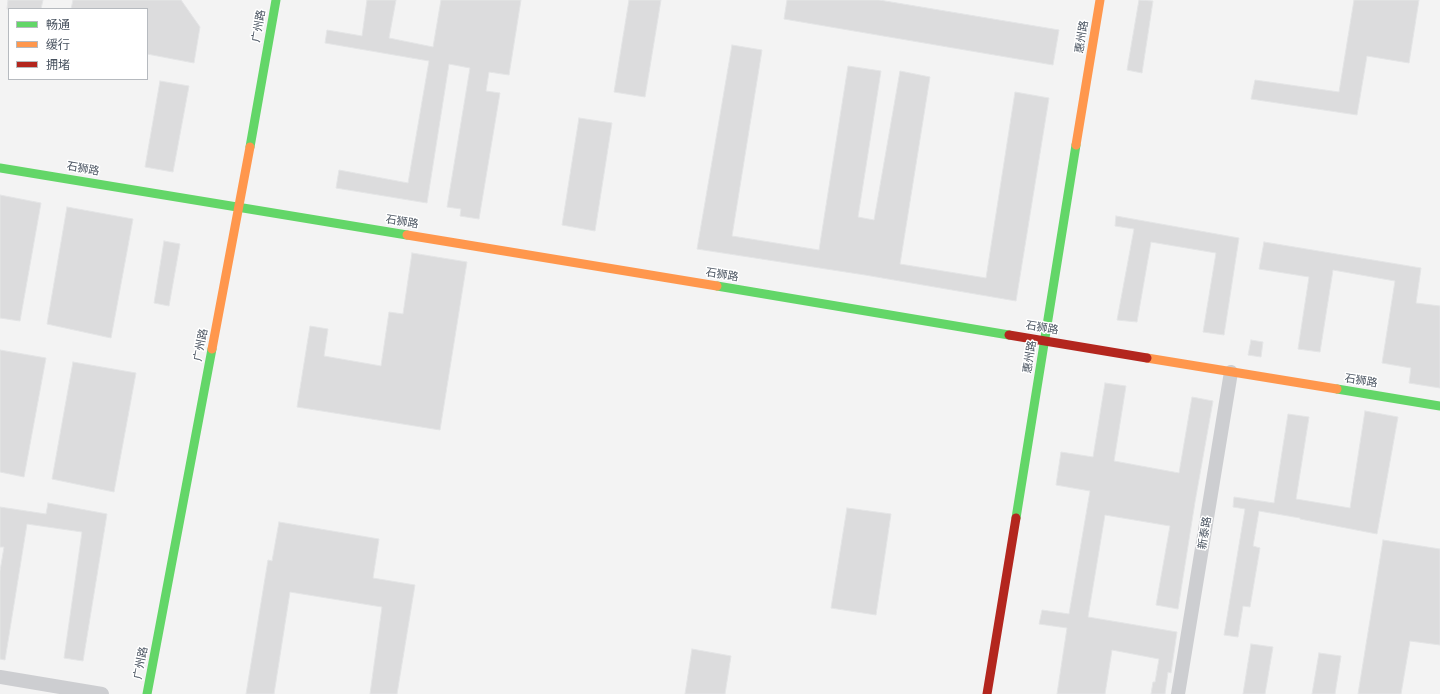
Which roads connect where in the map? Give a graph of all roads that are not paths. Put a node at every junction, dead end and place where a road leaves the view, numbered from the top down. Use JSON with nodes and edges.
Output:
{"nodes":[{"id":1,"x":276,"y":0,"type":"edge"},
{"id":2,"x":1100,"y":0,"type":"edge"},
{"id":3,"x":0,"y":168,"type":"edge"},
{"id":4,"x":239,"y":208,"type":"junction"},
{"id":5,"x":1231,"y":372,"type":"junction"},
{"id":6,"x":1440,"y":406,"type":"edge"},
{"id":7,"x":0,"y":677,"type":"edge"},
{"id":8,"x":102,"y":694,"type":"edge"},
{"id":9,"x":147,"y":694,"type":"edge"},
{"id":10,"x":986,"y":694,"type":"edge"},
{"id":11,"x":1178,"y":694,"type":"edge"}],
"edges":[{"from":1,"to":4,"type":"street","name":"广州路"},
{"from":2,"to":10,"type":"street","name":"惠州路"},
{"from":3,"to":4,"type":"street","name":"石狮路"},
{"from":4,"to":5,"type":"street","name":"石狮路"},
{"from":4,"to":9,"type":"street","name":"广州路"},
{"from":5,"to":6,"type":"street","name":"石狮路"},
{"from":5,"to":11,"type":"street","name":"新泰路"},
{"from":7,"to":8,"type":"street"}]}
